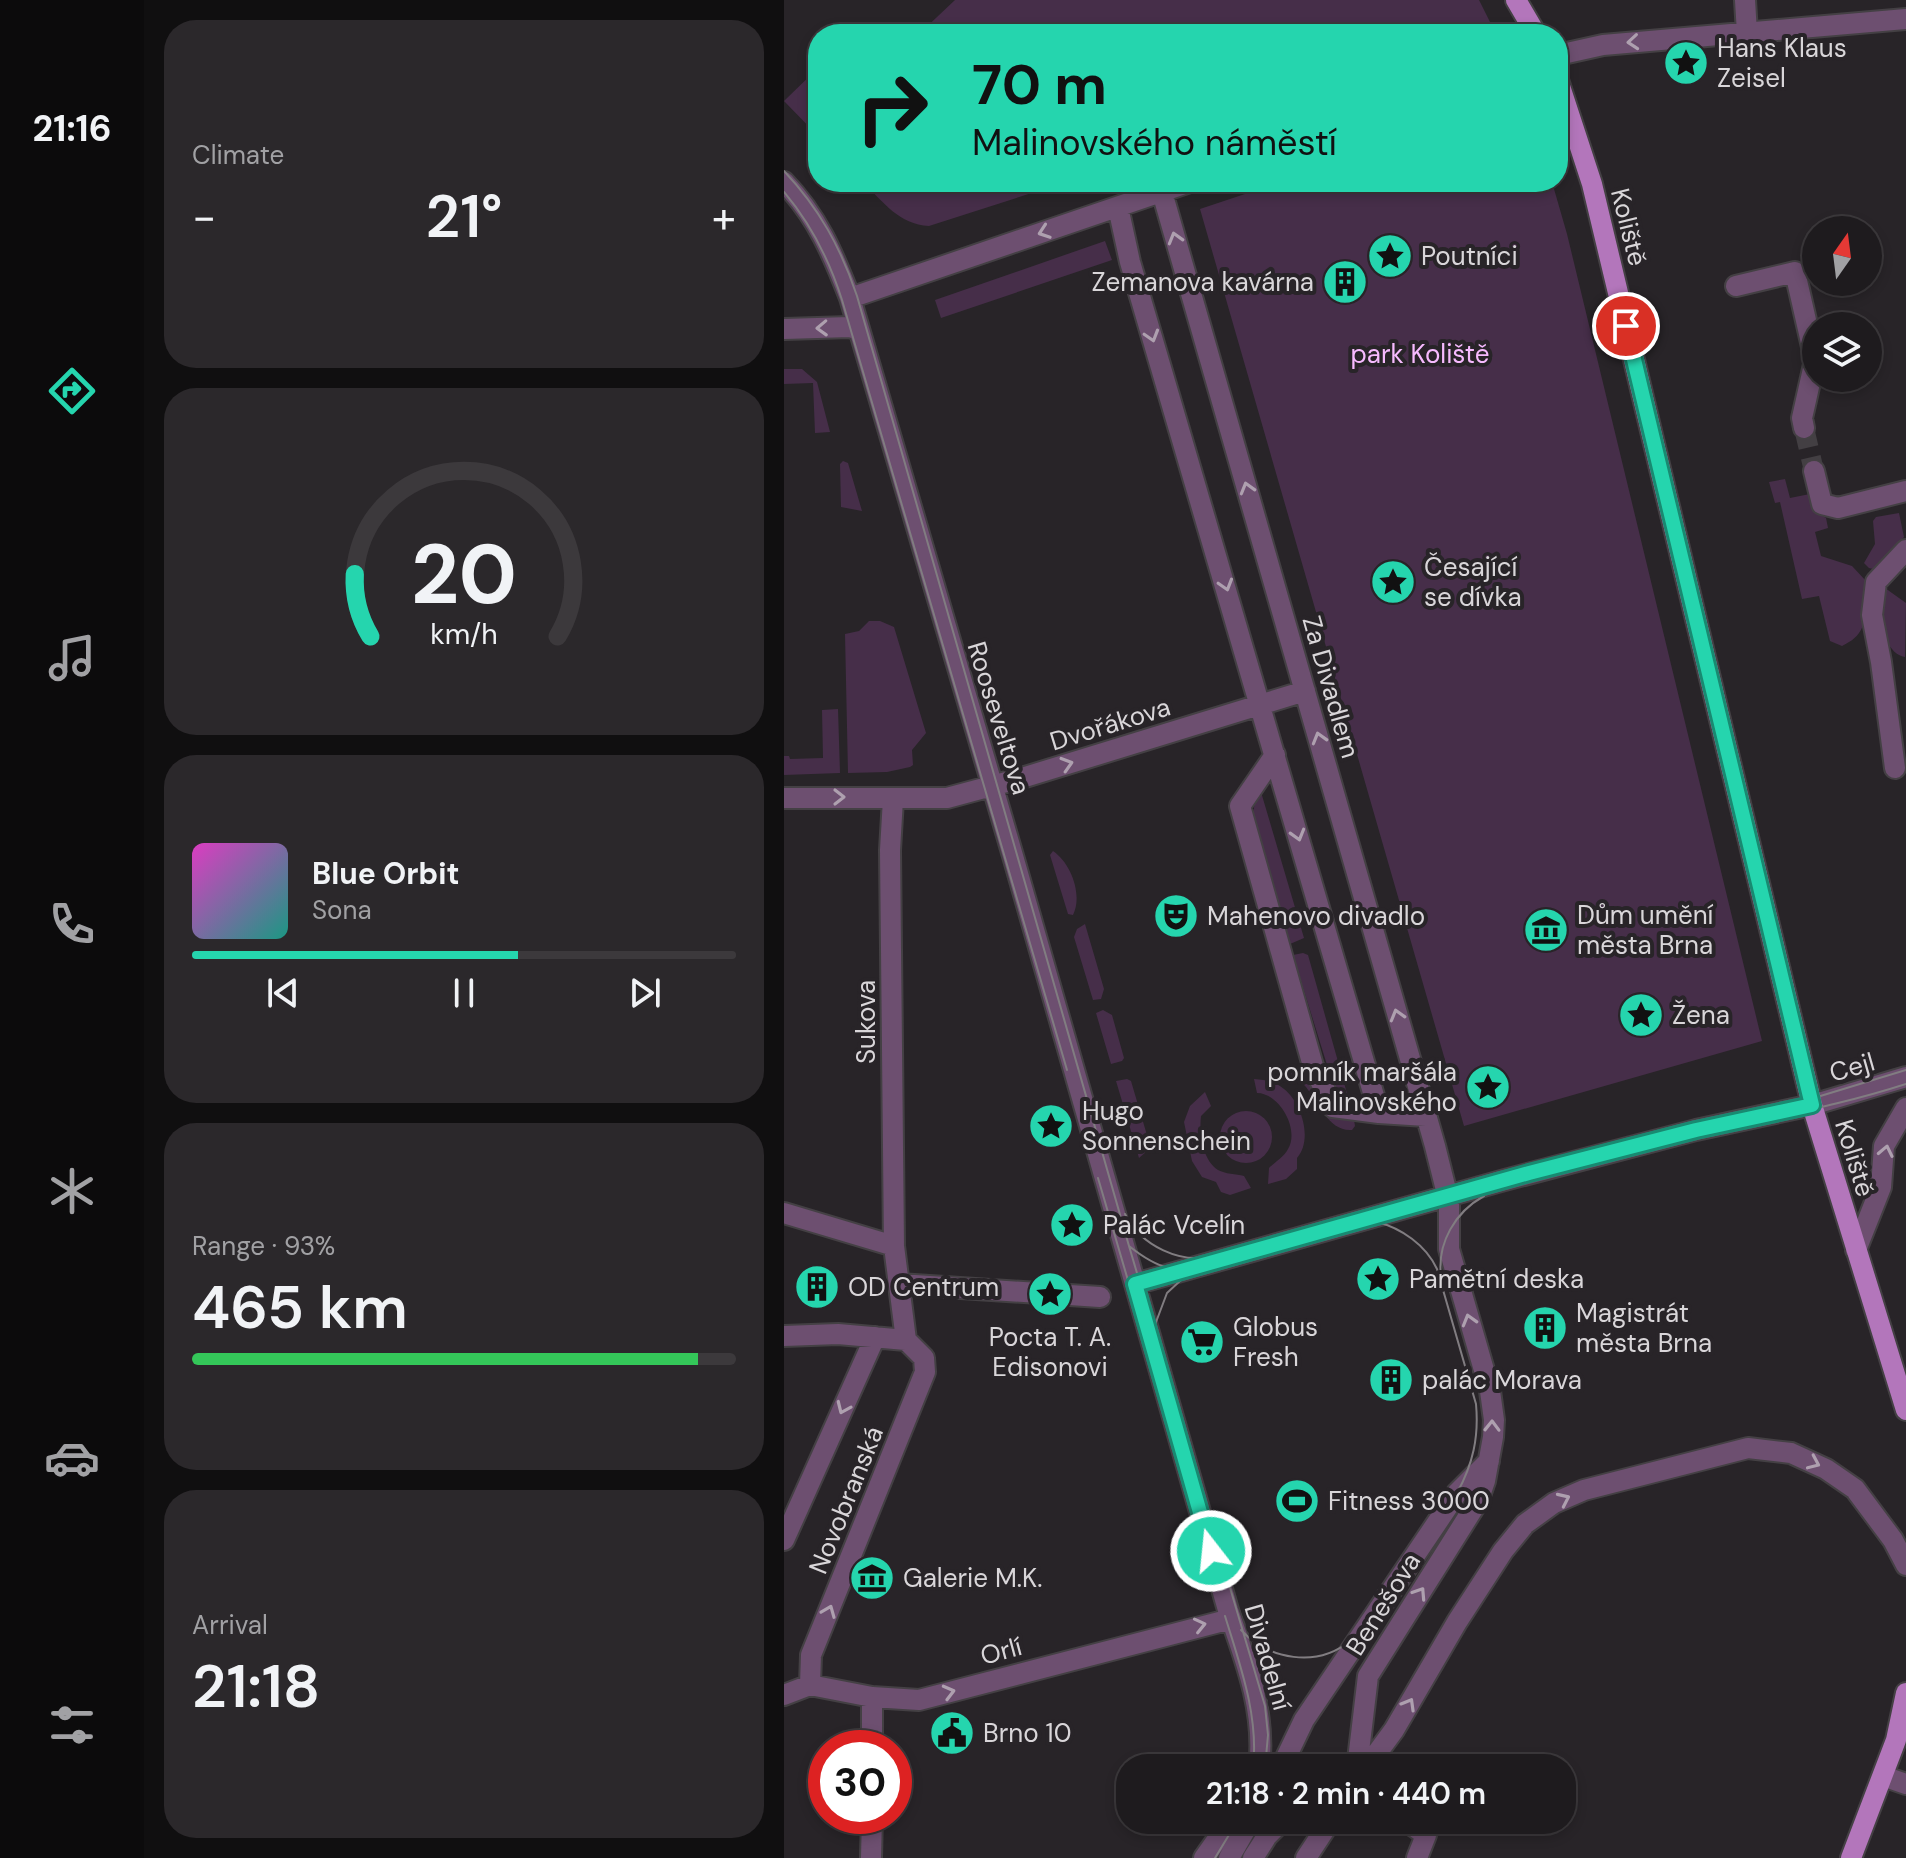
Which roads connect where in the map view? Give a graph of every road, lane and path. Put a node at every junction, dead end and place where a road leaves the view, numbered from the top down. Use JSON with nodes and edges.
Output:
{"nodes":[{"id":1,"x":1516,"y":0,"type":"edge"},
{"id":2,"x":1745,"y":0,"type":"edge"},
{"id":3,"x":1906,"y":19,"type":"edge"},
{"id":4,"x":1530,"y":24,"type":"edge"},
{"id":5,"x":1747,"y":33,"type":"junction"},
{"id":6,"x":1568,"y":53,"type":"edge"},
{"id":7,"x":1568,"y":111,"type":"edge"},
{"id":8,"x":784,"y":182,"type":"edge"},
{"id":9,"x":1162,"y":192,"type":"joint"},
{"id":10,"x":1118,"y":207,"type":"junction"},
{"id":11,"x":1736,"y":286,"type":"dead end"},
{"id":12,"x":850,"y":298,"type":"junction"},
{"id":13,"x":784,"y":329,"type":"edge"},
{"id":14,"x":859,"y":330,"type":"junction"},
{"id":15,"x":1804,"y":428,"type":"tunnel mouth"},
{"id":16,"x":1814,"y":471,"type":"tunnel mouth"},
{"id":17,"x":1906,"y":491,"type":"edge"},
{"id":18,"x":1906,"y":550,"type":"edge"},
{"id":19,"x":1305,"y":691,"type":"junction"},
{"id":20,"x":1261,"y":705,"type":"junction"},
{"id":21,"x":1275,"y":755,"type":"junction"},
{"id":22,"x":1895,"y":768,"type":"dead end"},
{"id":23,"x":993,"y":787,"type":"junction"},
{"id":24,"x":784,"y":798,"type":"edge"},
{"id":25,"x":893,"y":799,"type":"junction"},
{"id":26,"x":1906,"y":1077,"type":"edge"},
{"id":27,"x":1812,"y":1105,"type":"junction"},
{"id":28,"x":1906,"y":1108,"type":"edge"},
{"id":29,"x":1379,"y":1113,"type":"junction"},
{"id":30,"x":1426,"y":1116,"type":"junction"},
{"id":31,"x":1448,"y":1197,"type":"junction"},
{"id":32,"x":784,"y":1213,"type":"edge"},
{"id":33,"x":894,"y":1246,"type":"junction"},
{"id":34,"x":1856,"y":1250,"type":"junction"},
{"id":35,"x":899,"y":1284,"type":"junction"},
{"id":36,"x":1135,"y":1284,"type":"junction"},
{"id":37,"x":1100,"y":1297,"type":"dead end"},
{"id":38,"x":784,"y":1336,"type":"edge"},
{"id":39,"x":875,"y":1337,"type":"junction"},
{"id":40,"x":906,"y":1340,"type":"junction"},
{"id":41,"x":1906,"y":1410,"type":"edge"},
{"id":42,"x":1489,"y":1461,"type":"junction"},
{"id":43,"x":784,"y":1540,"type":"edge"},
{"id":44,"x":1906,"y":1565,"type":"edge"},
{"id":45,"x":1231,"y":1619,"type":"junction"},
{"id":46,"x":810,"y":1685,"type":"junction"},
{"id":47,"x":1906,"y":1693,"type":"edge"},
{"id":48,"x":784,"y":1695,"type":"edge"},
{"id":49,"x":872,"y":1697,"type":"junction"},
{"id":50,"x":872,"y":1730,"type":"edge"},
{"id":51,"x":1260,"y":1754,"type":"edge"},
{"id":52,"x":1288,"y":1754,"type":"edge"},
{"id":53,"x":1359,"y":1754,"type":"edge"},
{"id":54,"x":1376,"y":1754,"type":"edge"},
{"id":55,"x":1883,"y":1776,"type":"junction"},
{"id":56,"x":1906,"y":1784,"type":"edge"},
{"id":57,"x":872,"y":1834,"type":"edge"},
{"id":58,"x":1221,"y":1834,"type":"edge"},
{"id":59,"x":1245,"y":1834,"type":"edge"},
{"id":60,"x":1253,"y":1834,"type":"edge"},
{"id":61,"x":1269,"y":1834,"type":"edge"},
{"id":62,"x":1322,"y":1834,"type":"edge"},
{"id":63,"x":1425,"y":1834,"type":"edge"},
{"id":64,"x":1234,"y":1857,"type":"edge"},
{"id":65,"x":871,"y":1858,"type":"edge"},
{"id":66,"x":1204,"y":1858,"type":"edge"},
{"id":67,"x":1253,"y":1858,"type":"edge"},
{"id":68,"x":1306,"y":1858,"type":"edge"},
{"id":69,"x":1417,"y":1858,"type":"edge"},
{"id":70,"x":1851,"y":1858,"type":"edge"}],
"edges":[{"from":1,"to":4,"type":"main road"},
{"from":2,"to":5,"type":"street"},
{"from":3,"to":5,"type":"street"},
{"from":5,"to":6,"type":"street","one_way":true},
{"from":7,"to":27,"type":"main road","name":"Koliště"},
{"from":8,"to":12,"type":"street","name":"Rooseveltova"},
{"from":9,"to":10,"type":"street"},
{"from":19,"to":9,"type":"street","name":"Za Divadlem","one_way":true},
{"from":10,"to":12,"type":"street","one_way":true},
{"from":10,"to":20,"type":"street","one_way":true},
{"from":11,"to":15,"type":"street"},
{"from":12,"to":14,"type":"street","name":"Rooseveltova"},
{"from":14,"to":13,"type":"street","one_way":true},
{"from":14,"to":23,"type":"street","name":"Rooseveltova"},
{"from":16,"to":17,"type":"street"},
{"from":18,"to":22,"type":"street"},
{"from":19,"to":20,"type":"street","name":"Dvořákova"},
{"from":30,"to":19,"type":"street","name":"Za Divadlem","one_way":true},
{"from":20,"to":21,"type":"street"},
{"from":23,"to":20,"type":"street","name":"Dvořákova","one_way":true},
{"from":21,"to":29,"type":"street","one_way":true},
{"from":21,"to":29,"type":"street"},
{"from":23,"to":25,"type":"street","name":"Dvořákova"},
{"from":23,"to":36,"type":"street","name":"Rooseveltova"},
{"from":24,"to":25,"type":"street","name":"Dvořákova","one_way":true},
{"from":25,"to":33,"type":"street","name":"Sukova"},
{"from":26,"to":27,"type":"street","name":"Cejl"},
{"from":27,"to":31,"type":"street","name":"Cejl"},
{"from":27,"to":34,"type":"main road","name":"Koliště"},
{"from":34,"to":28,"type":"street","one_way":true},
{"from":29,"to":30,"type":"street"},
{"from":30,"to":31,"type":"street","name":"Za Divadlem"},
{"from":31,"to":36,"type":"street","name":"Cejl"},
{"from":42,"to":31,"type":"street","name":"Benešova","one_way":true},
{"from":32,"to":33,"type":"street"},
{"from":33,"to":35,"type":"street","name":"Sukova"},
{"from":34,"to":41,"type":"main road","name":"Koliště"},
{"from":35,"to":37,"type":"street"},
{"from":35,"to":40,"type":"street","name":"Sukova"},
{"from":36,"to":45,"type":"street","name":"Divadelní"},
{"from":38,"to":39,"type":"street"},
{"from":39,"to":40,"type":"street"},
{"from":39,"to":43,"type":"street","one_way":true},
{"from":46,"to":40,"type":"street","name":"Novobranská","one_way":true},
{"from":42,"to":52,"type":"street"},
{"from":53,"to":42,"type":"street","name":"Benešova","one_way":true},
{"from":54,"to":44,"type":"street","one_way":true},
{"from":49,"to":45,"type":"street","name":"Orlí","one_way":true},
{"from":45,"to":51,"type":"street","name":"Divadelní"},
{"from":46,"to":48,"type":"street"},
{"from":46,"to":49,"type":"street","name":"Orlí"},
{"from":47,"to":55,"type":"main road"},
{"from":49,"to":50,"type":"street"},
{"from":55,"to":56,"type":"street"},
{"from":55,"to":70,"type":"main road"},
{"from":57,"to":65,"type":"street"},
{"from":58,"to":66,"type":"street"},
{"from":59,"to":64,"type":"street"},
{"from":60,"to":64,"type":"street"},
{"from":61,"to":67,"type":"street"},
{"from":62,"to":68,"type":"street"},
{"from":63,"to":69,"type":"street"}]}
